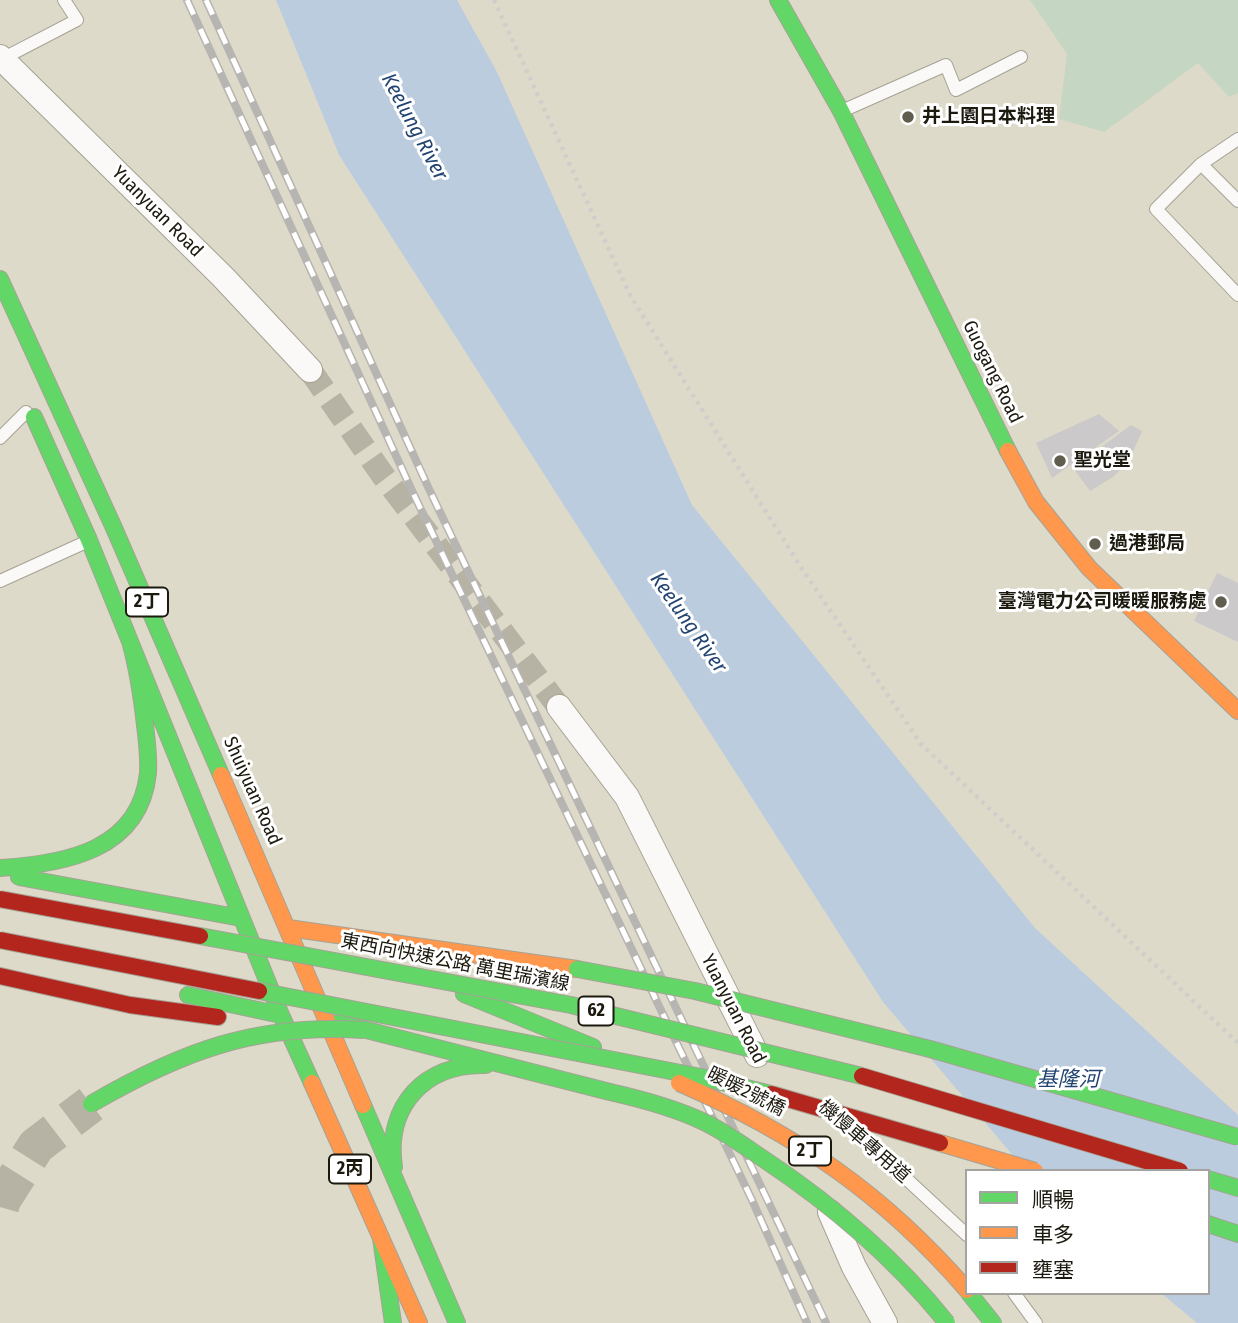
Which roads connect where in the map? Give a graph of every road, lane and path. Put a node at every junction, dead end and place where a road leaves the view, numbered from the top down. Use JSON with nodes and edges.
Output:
{"nodes":[{"id":1,"x":64,"y":0,"type":"edge"},
{"id":2,"x":494,"y":0,"type":"edge"},
{"id":3,"x":778,"y":0,"type":"edge"},
{"id":4,"x":1021,"y":57,"type":"dead end"},
{"id":5,"x":1,"y":58,"type":"edge"},
{"id":6,"x":841,"y":111,"type":"junction"},
{"id":7,"x":1238,"y":139,"type":"edge"},
{"id":8,"x":1201,"y":164,"type":"junction"},
{"id":9,"x":1238,"y":201,"type":"edge"},
{"id":10,"x":0,"y":279,"type":"edge"},
{"id":11,"x":1238,"y":295,"type":"edge"},
{"id":12,"x":310,"y":370,"type":"tunnel mouth"},
{"id":13,"x":54,"y":398,"type":"junction"},
{"id":14,"x":28,"y":403,"type":"junction"},
{"id":15,"x":0,"y":438,"type":"edge"},
{"id":16,"x":114,"y":528,"type":"junction"},
{"id":17,"x":89,"y":541,"type":"junction"},
{"id":18,"x":0,"y":581,"type":"edge"},
{"id":19,"x":131,"y":645,"type":"junction"},
{"id":20,"x":559,"y":707,"type":"tunnel mouth"},
{"id":21,"x":1238,"y":712,"type":"edge"},
{"id":22,"x":0,"y":868,"type":"edge"},
{"id":23,"x":0,"y":874,"type":"edge"},
{"id":24,"x":0,"y":899,"type":"edge"},
{"id":25,"x":241,"y":918,"type":"junction"},
{"id":26,"x":288,"y":928,"type":"junction"},
{"id":27,"x":0,"y":940,"type":"edge"},
{"id":28,"x":0,"y":955,"type":"edge"},
{"id":29,"x":80,"y":972,"type":"dead end"},
{"id":30,"x":0,"y":976,"type":"edge"},
{"id":31,"x":174,"y":992,"type":"dead end"},
{"id":32,"x":281,"y":1016,"type":"junction"},
{"id":33,"x":328,"y":1020,"type":"junction"},
{"id":34,"x":1238,"y":1043,"type":"edge"},
{"id":35,"x":757,"y":1054,"type":"junction"},
{"id":36,"x":644,"y":1065,"type":"junction"},
{"id":37,"x":519,"y":1069,"type":"junction"},
{"id":38,"x":778,"y":1071,"type":"dead end"},
{"id":39,"x":799,"y":1087,"type":"dead end"},
{"id":40,"x":91,"y":1104,"type":"tunnel mouth"},
{"id":41,"x":1238,"y":1137,"type":"edge"},
{"id":42,"x":1028,"y":1169,"type":"edge"},
{"id":43,"x":1173,"y":1169,"type":"edge"},
{"id":44,"x":1210,"y":1180,"type":"edge"},
{"id":45,"x":397,"y":1183,"type":"junction"},
{"id":46,"x":1238,"y":1188,"type":"edge"},
{"id":47,"x":1210,"y":1225,"type":"edge"},
{"id":48,"x":965,"y":1233,"type":"edge"},
{"id":49,"x":1238,"y":1234,"type":"edge"},
{"id":50,"x":381,"y":1238,"type":"junction"},
{"id":51,"x":965,"y":1288,"type":"edge"},
{"id":52,"x":970,"y":1295,"type":"edge"},
{"id":53,"x":1015,"y":1295,"type":"edge"},
{"id":54,"x":393,"y":1323,"type":"edge"},
{"id":55,"x":419,"y":1323,"type":"edge"},
{"id":56,"x":457,"y":1323,"type":"edge"},
{"id":57,"x":885,"y":1323,"type":"edge"},
{"id":58,"x":947,"y":1323,"type":"edge"},
{"id":59,"x":993,"y":1323,"type":"edge"},
{"id":60,"x":1035,"y":1323,"type":"edge"}],
"edges":[{"from":1,"to":5,"type":"lane"},
{"from":2,"to":34,"type":"path"},
{"from":3,"to":6,"type":"main road","name":"Guogang Road"},
{"from":4,"to":6,"type":"lane"},
{"from":5,"to":12,"type":"street","name":"Yuanyuan Road"},
{"from":6,"to":21,"type":"main road","name":"Guogang Road"},
{"from":7,"to":8,"type":"lane"},
{"from":8,"to":9,"type":"lane"},
{"from":8,"to":11,"type":"lane"},
{"from":10,"to":13,"type":"main road","name":"Shuiyuan Road","number":"2丁"},
{"from":13,"to":14,"type":"lane"},
{"from":13,"to":16,"type":"main road","name":"Shuiyuan Road","number":"2丁"},
{"from":14,"to":15,"type":"lane"},
{"from":14,"to":17,"type":"main road","number":"2丁"},
{"from":16,"to":17,"type":"lane"},
{"from":16,"to":26,"type":"main road","name":"Shuiyuan Road","number":"2丁"},
{"from":17,"to":18,"type":"lane"},
{"from":17,"to":19,"type":"main road","number":"2丁"},
{"from":19,"to":22,"type":"main road"},
{"from":19,"to":25,"type":"main road","number":"2丁"},
{"from":20,"to":35,"type":"street","name":"Yuanyuan Road"},
{"from":23,"to":25,"type":"main road"},
{"from":24,"to":43,"type":"main road","name":"東西向快速公路 萬里瑞濱線","number":"62","bridge":true},
{"from":25,"to":26,"type":"main road"},
{"from":25,"to":32,"type":"main road","number":"2丁"},
{"from":26,"to":33,"type":"main road","name":"Shuiyuan Road","number":"2丁"},
{"from":26,"to":41,"type":"main road","bridge":true},
{"from":26,"to":51,"type":"main road","name":"暖暖2號橋","number":"2丁","bridge":true},
{"from":27,"to":36,"type":"main road","number":"62","bridge":true},
{"from":28,"to":29,"type":"main road"},
{"from":30,"to":32,"type":"main road"},
{"from":31,"to":32,"type":"main road"},
{"from":32,"to":33,"type":"main road","number":"2丁"},
{"from":32,"to":50,"type":"main road","number":"2丙"},
{"from":33,"to":37,"type":"main road","number":"2丁"},
{"from":33,"to":45,"type":"main road","name":"Shuiyuan Road","number":"2丙"},
{"from":35,"to":38,"type":"lane"},
{"from":35,"to":57,"type":"street","name":"Yuanyuan Road"},
{"from":36,"to":40,"type":"main road","bridge":true},
{"from":36,"to":42,"type":"main road","number":"62","bridge":true},
{"from":37,"to":45,"type":"main road"},
{"from":37,"to":58,"type":"main road","number":"2丁","bridge":true},
{"from":39,"to":48,"type":"lane","name":"機慢車專用道"},
{"from":44,"to":46,"type":"main road"},
{"from":45,"to":56,"type":"main road","name":"Shuiyuan Road","number":"2丙"},
{"from":47,"to":49,"type":"main road"},
{"from":50,"to":54,"type":"main road"},
{"from":50,"to":55,"type":"main road","number":"2丙"},
{"from":52,"to":59,"type":"main road","name":"暖暖2號橋","number":"2丁"},
{"from":53,"to":60,"type":"lane"}]}
